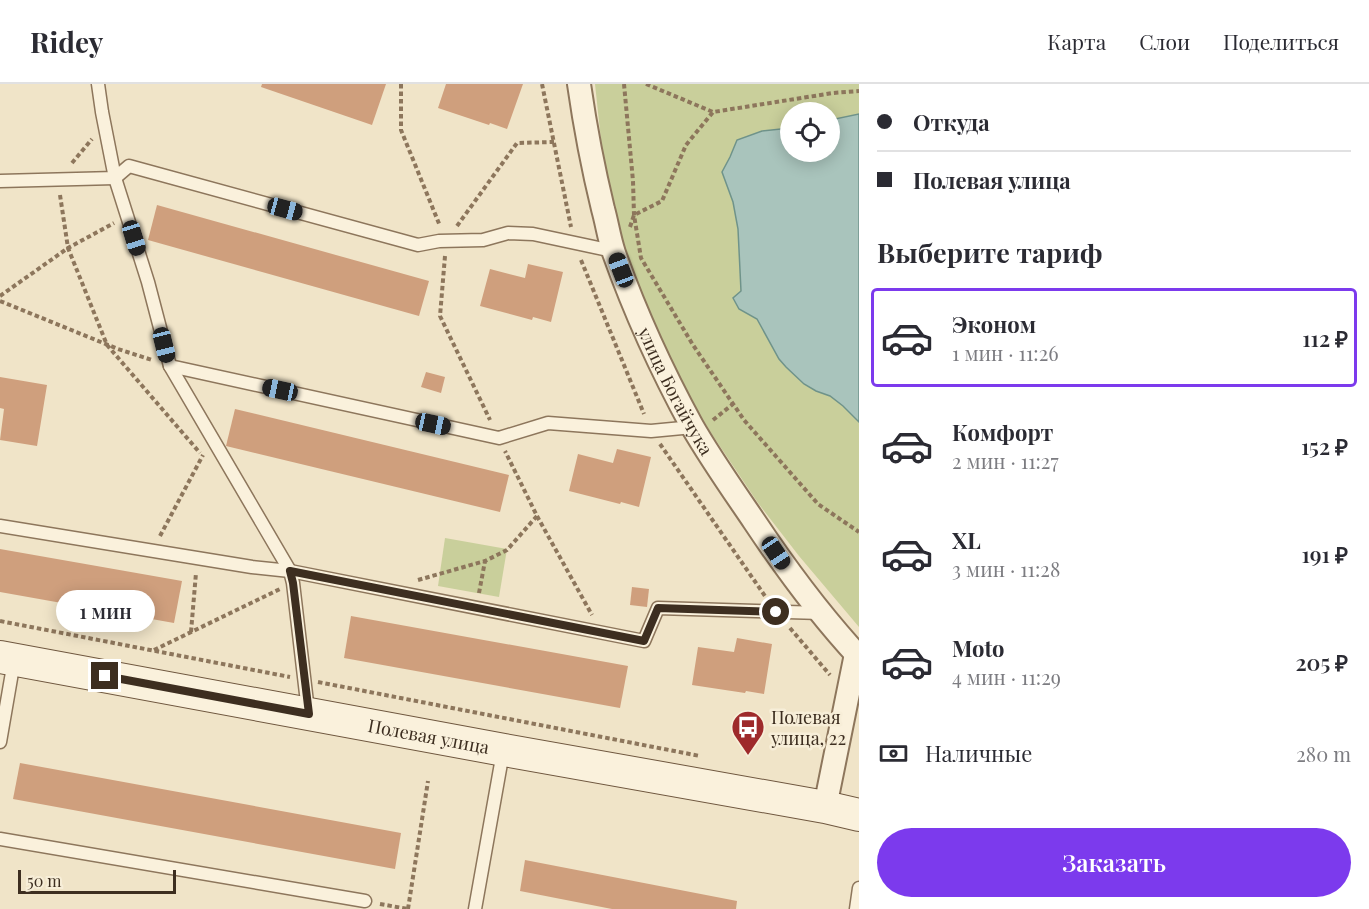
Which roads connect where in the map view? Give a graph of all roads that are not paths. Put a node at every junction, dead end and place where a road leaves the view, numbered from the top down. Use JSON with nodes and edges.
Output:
{"nodes":[{"id":1,"x":98,"y":84,"type":"edge"},
{"id":2,"x":579,"y":84,"type":"edge"},
{"id":3,"x":115,"y":178,"type":"junction"},
{"id":4,"x":0,"y":181,"type":"edge"},
{"id":5,"x":613,"y":251,"type":"junction"},
{"id":6,"x":170,"y":366,"type":"junction"},
{"id":7,"x":693,"y":427,"type":"junction"},
{"id":8,"x":0,"y":526,"type":"edge"},
{"id":9,"x":291,"y":577,"type":"junction"},
{"id":10,"x":821,"y":613,"type":"junction"},
{"id":11,"x":857,"y":656,"type":"edge"},
{"id":12,"x":7,"y":658,"type":"edge"},
{"id":13,"x":309,"y":714,"type":"junction"},
{"id":14,"x":0,"y":742,"type":"edge"},
{"id":15,"x":504,"y":750,"type":"junction"},
{"id":16,"x":825,"y":807,"type":"junction"},
{"id":17,"x":859,"y":815,"type":"edge"},
{"id":18,"x":0,"y":839,"type":"edge"},
{"id":19,"x":859,"y":888,"type":"edge"},
{"id":20,"x":364,"y":901,"type":"road end"},
{"id":21,"x":475,"y":909,"type":"edge"},
{"id":22,"x":856,"y":909,"type":"edge"}],
"edges":[{"from":1,"to":3,"type":"lane"},
{"from":2,"to":5,"type":"street","name":"улица Богайчука"},
{"from":3,"to":4,"type":"lane"},
{"from":3,"to":5,"type":"lane"},
{"from":3,"to":6,"type":"lane"},
{"from":5,"to":7,"type":"street","name":"улица Богайчука"},
{"from":6,"to":7,"type":"lane"},
{"from":6,"to":9,"type":"lane"},
{"from":7,"to":10,"type":"street","name":"улица Богайчука"},
{"from":8,"to":9,"type":"lane"},
{"from":9,"to":10,"type":"lane"},
{"from":9,"to":13,"type":"lane"},
{"from":10,"to":11,"type":"street","name":"улица Богайчука"},
{"from":11,"to":16,"type":"street"},
{"from":12,"to":13,"type":"street","name":"Полевая улица"},
{"from":12,"to":14,"type":"lane"},
{"from":13,"to":15,"type":"street","name":"Полевая улица"},
{"from":15,"to":16,"type":"street","name":"Полевая улица"},
{"from":15,"to":21,"type":"lane"},
{"from":16,"to":17,"type":"street","name":"Полевая улица"},
{"from":18,"to":20,"type":"lane"},
{"from":19,"to":22,"type":"lane"}]}
